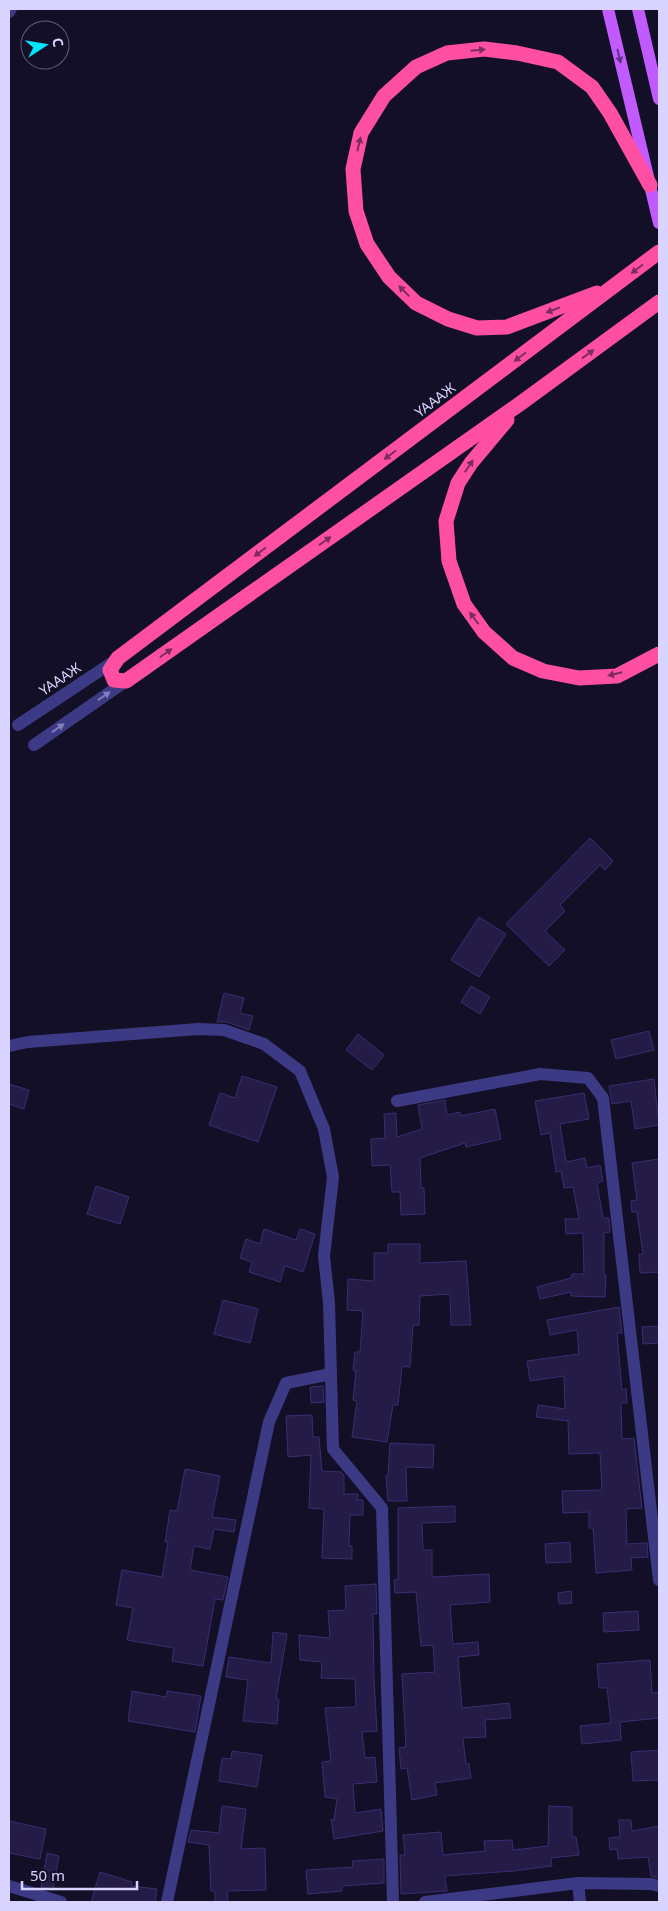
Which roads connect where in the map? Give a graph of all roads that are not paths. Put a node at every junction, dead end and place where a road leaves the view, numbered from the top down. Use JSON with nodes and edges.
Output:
{"nodes":[{"id":1,"x":12,"y":9,"type":"edge"},
{"id":2,"x":608,"y":9,"type":"edge"},
{"id":3,"x":638,"y":9,"type":"edge"},
{"id":4,"x":9,"y":12,"type":"edge"},
{"id":5,"x":659,"y":99,"type":"edge"},
{"id":6,"x":651,"y":190,"type":"junction"},
{"id":7,"x":659,"y":222,"type":"edge"},
{"id":8,"x":659,"y":252,"type":"edge"},
{"id":9,"x":615,"y":286,"type":"junction"},
{"id":10,"x":659,"y":302,"type":"edge"},
{"id":11,"x":521,"y":403,"type":"junction"},
{"id":12,"x":659,"y":654,"type":"edge"},
{"id":13,"x":118,"y":658,"type":"junction"},
{"id":14,"x":126,"y":681,"type":"junction"},
{"id":15,"x":18,"y":725,"type":"dead end"},
{"id":16,"x":34,"y":745,"type":"dead end"},
{"id":17,"x":9,"y":1046,"type":"edge"},
{"id":18,"x":396,"y":1101,"type":"dead end"},
{"id":19,"x":331,"y":1374,"type":"junction"},
{"id":20,"x":659,"y":1580,"type":"edge"},
{"id":21,"x":578,"y":1883,"type":"junction"},
{"id":22,"x":9,"y":1886,"type":"edge"},
{"id":23,"x":659,"y":1886,"type":"edge"},
{"id":24,"x":61,"y":1902,"type":"edge"},
{"id":25,"x":167,"y":1902,"type":"edge"},
{"id":26,"x":393,"y":1902,"type":"edge"},
{"id":27,"x":425,"y":1902,"type":"edge"},
{"id":28,"x":580,"y":1902,"type":"edge"}],
"edges":[{"from":1,"to":4,"type":"street"},
{"from":2,"to":6,"type":"main road","one_way":true},
{"from":3,"to":5,"type":"main road"},
{"from":6,"to":7,"type":"main road"},
{"from":9,"to":6,"type":"highway","one_way":true},
{"from":8,"to":9,"type":"highway","name":"ҮАААЖ","one_way":true},
{"from":9,"to":13,"type":"highway","name":"ҮАААЖ","one_way":true},
{"from":11,"to":10,"type":"highway","one_way":true},
{"from":12,"to":11,"type":"highway","one_way":true},
{"from":14,"to":11,"type":"highway","one_way":true},
{"from":13,"to":14,"type":"highway"},
{"from":13,"to":15,"type":"street","name":"ҮАААЖ"},
{"from":16,"to":14,"type":"street","one_way":true},
{"from":17,"to":19,"type":"street"},
{"from":18,"to":20,"type":"street"},
{"from":19,"to":25,"type":"street"},
{"from":19,"to":26,"type":"street"},
{"from":21,"to":23,"type":"street"},
{"from":21,"to":27,"type":"street"},
{"from":21,"to":28,"type":"street"},
{"from":22,"to":24,"type":"street"}]}
